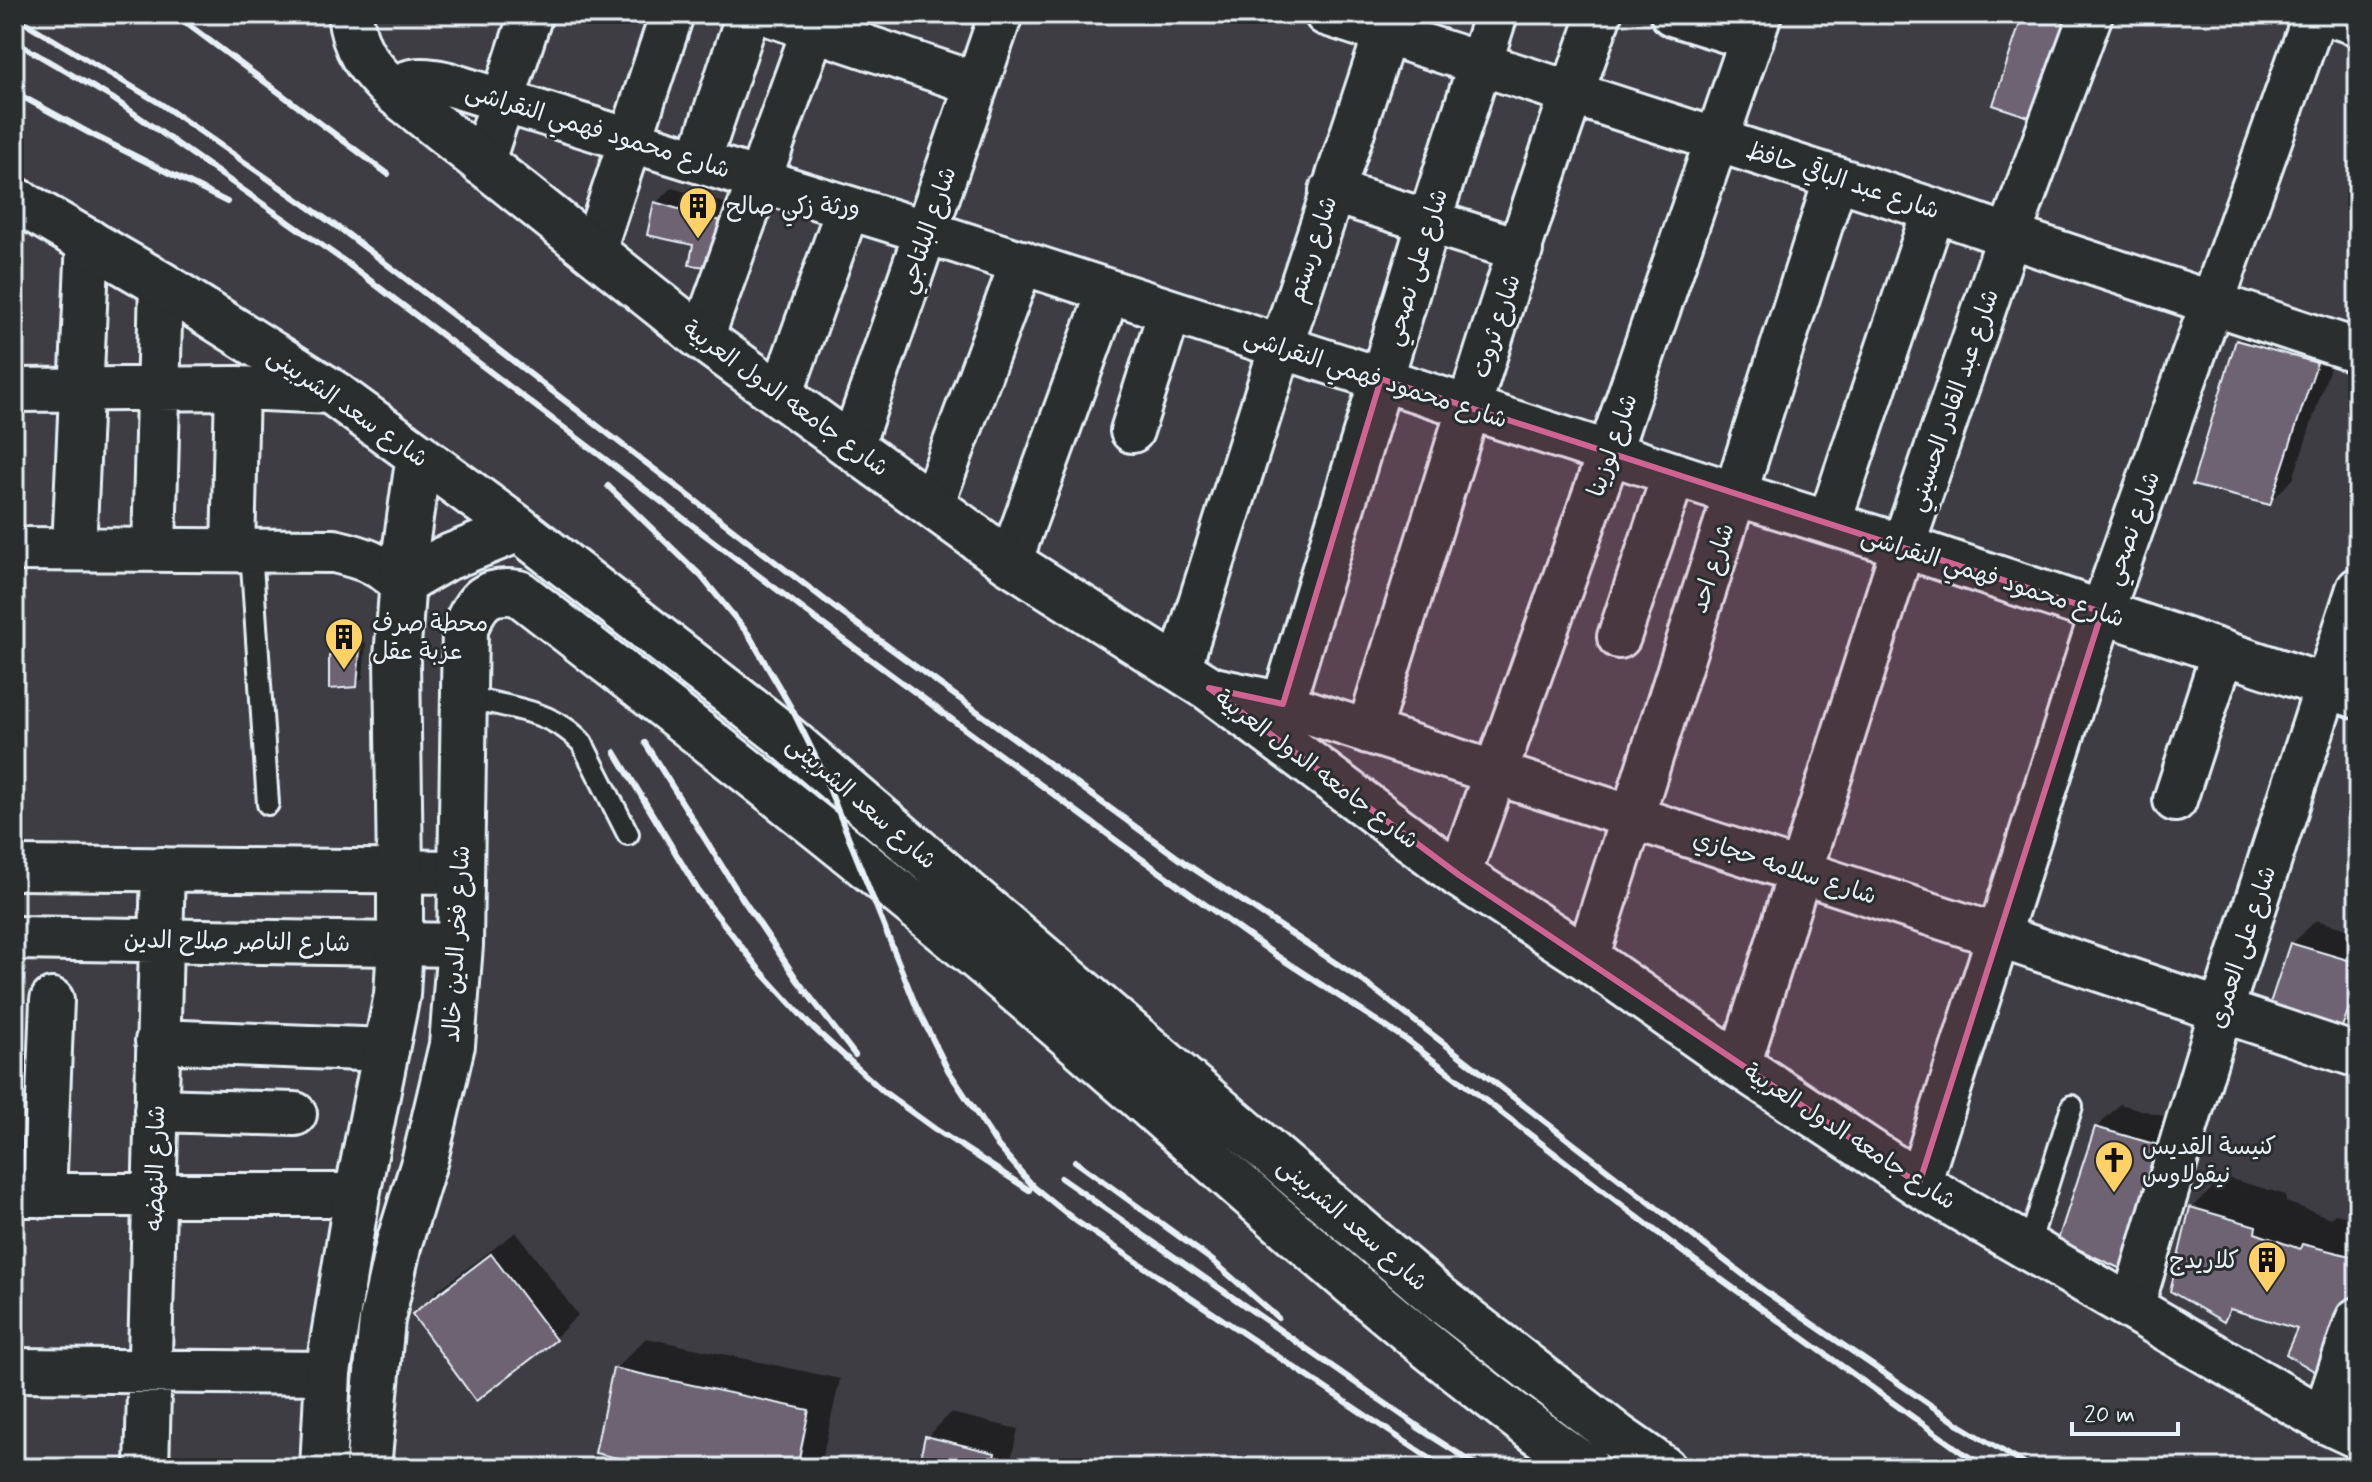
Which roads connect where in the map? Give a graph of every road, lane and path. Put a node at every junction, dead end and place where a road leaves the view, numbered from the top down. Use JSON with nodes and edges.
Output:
{"nodes":[{"id":1,"x":350,"y":14,"type":"edge"},
{"id":2,"x":531,"y":14,"type":"edge"},
{"id":3,"x":672,"y":14,"type":"edge"},
{"id":4,"x":748,"y":14,"type":"edge"},
{"id":5,"x":768,"y":14,"type":"edge"},
{"id":6,"x":1001,"y":14,"type":"edge"},
{"id":7,"x":1326,"y":14,"type":"edge"},
{"id":8,"x":1496,"y":14,"type":"edge"},
{"id":9,"x":1600,"y":14,"type":"edge"},
{"id":10,"x":1672,"y":14,"type":"edge"},
{"id":11,"x":2091,"y":14,"type":"edge"},
{"id":12,"x":2315,"y":14,"type":"edge"},
{"id":13,"x":2331,"y":14,"type":"edge"},
{"id":14,"x":816,"y":22,"type":"edge"},
{"id":15,"x":2358,"y":23,"type":"edge"},
{"id":16,"x":1389,"y":24,"type":"edge"},
{"id":17,"x":1756,"y":27,"type":"edge"},
{"id":18,"x":1480,"y":65,"type":"junction"},
{"id":19,"x":977,"y":84,"type":"junction"},
{"id":20,"x":392,"y":90,"type":"junction"},
{"id":21,"x":1572,"y":92,"type":"junction"},
{"id":22,"x":503,"y":101,"type":"junction"},
{"id":23,"x":1717,"y":139,"type":"junction"},
{"id":24,"x":630,"y":140,"type":"junction"},
{"id":25,"x":699,"y":161,"type":"junction"},
{"id":26,"x":482,"y":164,"type":"junction"},
{"id":27,"x":1836,"y":178,"type":"junction"},
{"id":28,"x":759,"y":180,"type":"junction"},
{"id":29,"x":1331,"y":191,"type":"junction"},
{"id":30,"x":14,"y":199,"type":"edge"},
{"id":31,"x":848,"y":208,"type":"junction"},
{"id":32,"x":1934,"y":210,"type":"junction"},
{"id":33,"x":1429,"y":222,"type":"junction"},
{"id":34,"x":927,"y":232,"type":"junction"},
{"id":35,"x":2009,"y":236,"type":"junction"},
{"id":36,"x":88,"y":240,"type":"junction"},
{"id":37,"x":594,"y":250,"type":"junction"},
{"id":38,"x":1521,"y":250,"type":"junction"},
{"id":39,"x":1022,"y":262,"type":"junction"},
{"id":40,"x":161,"y":284,"type":"junction"},
{"id":41,"x":1109,"y":291,"type":"junction"},
{"id":42,"x":2213,"y":302,"type":"junction"},
{"id":43,"x":1170,"y":311,"type":"junction"},
{"id":44,"x":702,"y":338,"type":"junction"},
{"id":45,"x":1281,"y":347,"type":"junction"},
{"id":46,"x":2358,"y":351,"type":"edge"},
{"id":47,"x":1381,"y":379,"type":"junction"},
{"id":48,"x":237,"y":388,"type":"junction"},
{"id":49,"x":82,"y":389,"type":"junction"},
{"id":50,"x":158,"y":389,"type":"junction"},
{"id":51,"x":14,"y":390,"type":"edge"},
{"id":52,"x":332,"y":392,"type":"junction"},
{"id":53,"x":781,"y":395,"type":"junction"},
{"id":54,"x":1470,"y":408,"type":"junction"},
{"id":55,"x":1132,"y":431,"type":"dead end"},
{"id":56,"x":852,"y":446,"type":"junction"},
{"id":57,"x":1609,"y":453,"type":"junction"},
{"id":58,"x":419,"y":455,"type":"junction"},
{"id":59,"x":1674,"y":474,"type":"junction"},
{"id":60,"x":1736,"y":494,"type":"junction"},
{"id":61,"x":932,"y":505,"type":"junction"},
{"id":62,"x":1829,"y":523,"type":"junction"},
{"id":63,"x":519,"y":529,"type":"junction"},
{"id":64,"x":1903,"y":546,"type":"junction"},
{"id":65,"x":14,"y":549,"type":"edge"},
{"id":66,"x":74,"y":549,"type":"junction"},
{"id":67,"x":154,"y":549,"type":"junction"},
{"id":68,"x":242,"y":550,"type":"junction"},
{"id":69,"x":1010,"y":562,"type":"junction"},
{"id":70,"x":402,"y":583,"type":"junction"},
{"id":71,"x":2358,"y":589,"type":"edge"},
{"id":72,"x":519,"y":593,"type":"joint"},
{"id":73,"x":2102,"y":612,"type":"junction"},
{"id":74,"x":1619,"y":637,"type":"dead end"},
{"id":75,"x":2223,"y":652,"type":"junction"},
{"id":76,"x":1194,"y":678,"type":"junction"},
{"id":77,"x":2342,"y":692,"type":"edge"},
{"id":78,"x":465,"y":697,"type":"junction"},
{"id":79,"x":1283,"y":704,"type":"junction"},
{"id":80,"x":1368,"y":732,"type":"junction"},
{"id":81,"x":781,"y":733,"type":"junction"},
{"id":82,"x":751,"y":773,"type":"junction"},
{"id":83,"x":1495,"y":773,"type":"junction"},
{"id":84,"x":2175,"y":800,"type":"dead end"},
{"id":85,"x":268,"y":804,"type":"dead end"},
{"id":86,"x":1632,"y":818,"type":"junction"},
{"id":87,"x":628,"y":834,"type":"dead end"},
{"id":88,"x":14,"y":868,"type":"edge"},
{"id":89,"x":163,"y":869,"type":"junction"},
{"id":90,"x":400,"y":872,"type":"junction"},
{"id":91,"x":461,"y":872,"type":"junction"},
{"id":92,"x":1800,"y":873,"type":"junction"},
{"id":93,"x":1459,"y":875,"type":"junction"},
{"id":94,"x":1998,"y":936,"type":"junction"},
{"id":95,"x":14,"y":938,"type":"edge"},
{"id":96,"x":161,"y":940,"type":"junction"},
{"id":97,"x":400,"y":944,"type":"junction"},
{"id":98,"x":460,"y":945,"type":"junction"},
{"id":99,"x":1587,"y":958,"type":"junction"},
{"id":100,"x":52,"y":1000,"type":"dead end"},
{"id":101,"x":2221,"y":1011,"type":"junction"},
{"id":102,"x":157,"y":1041,"type":"junction"},
{"id":103,"x":387,"y":1050,"type":"junction"},
{"id":104,"x":2358,"y":1056,"type":"edge"},
{"id":105,"x":1739,"y":1065,"type":"junction"},
{"id":106,"x":2072,"y":1106,"type":"dead end"},
{"id":107,"x":156,"y":1110,"type":"junction"},
{"id":108,"x":295,"y":1114,"type":"dead end"},
{"id":109,"x":1919,"y":1184,"type":"junction"},
{"id":110,"x":155,"y":1195,"type":"junction"},
{"id":111,"x":357,"y":1195,"type":"junction"},
{"id":112,"x":29,"y":1196,"type":"edge"},
{"id":113,"x":2028,"y":1248,"type":"junction"},
{"id":114,"x":2132,"y":1307,"type":"junction"},
{"id":115,"x":2358,"y":1320,"type":"edge"},
{"id":116,"x":14,"y":1370,"type":"edge"},
{"id":117,"x":150,"y":1371,"type":"junction"},
{"id":118,"x":328,"y":1373,"type":"junction"},
{"id":119,"x":2341,"y":1428,"type":"edge"},
{"id":120,"x":147,"y":1468,"type":"edge"},
{"id":121,"x":323,"y":1468,"type":"edge"},
{"id":122,"x":368,"y":1468,"type":"edge"},
{"id":123,"x":1587,"y":1468,"type":"edge"},
{"id":124,"x":1663,"y":1468,"type":"edge"}],
"edges":[{"from":1,"to":20,"type":"main road","name":"شارع جامعه الدول العربية"},
{"from":2,"to":22,"type":"street"},
{"from":3,"to":24,"type":"street"},
{"from":4,"to":25,"type":"street"},
{"from":5,"to":14,"type":"street"},
{"from":6,"to":19,"type":"street","name":"شارع البلتاجي"},
{"from":7,"to":16,"type":"street","name":"شارع عبد الباقي حافظ"},
{"from":8,"to":18,"type":"street","name":"شارع على نصحي"},
{"from":9,"to":21,"type":"street","name":"شارع ثروت"},
{"from":10,"to":17,"type":"street"},
{"from":11,"to":35,"type":"street","name":"شارع عبد القادر الحسيني"},
{"from":12,"to":42,"type":"street","name":"شارع نصحي"},
{"from":13,"to":15,"type":"main road"},
{"from":14,"to":19,"type":"street"},
{"from":14,"to":28,"type":"street"},
{"from":16,"to":18,"type":"street","name":"شارع عبد الباقي حافظ"},
{"from":16,"to":29,"type":"street","name":"شارع رستم"},
{"from":17,"to":23,"type":"street","name":"شارع لوزينا"},
{"from":18,"to":21,"type":"street","name":"شارع عبد الباقي حافظ"},
{"from":18,"to":33,"type":"street","name":"شارع على نصحي"},
{"from":19,"to":34,"type":"street","name":"شارع البلتاجي"},
{"from":20,"to":22,"type":"street","name":"شارع محمود فهمي النقراشى"},
{"from":20,"to":26,"type":"main road","name":"شارع جامعه الدول العربية"},
{"from":21,"to":23,"type":"street","name":"شارع عبد الباقي حافظ"},
{"from":21,"to":38,"type":"street","name":"شارع ثروت"},
{"from":22,"to":24,"type":"street","name":"شارع محمود فهمي النقراشى"},
{"from":22,"to":26,"type":"street"},
{"from":23,"to":27,"type":"street","name":"شارع عبد الباقي حافظ"},
{"from":23,"to":57,"type":"street","name":"شارع لوزينا"},
{"from":24,"to":25,"type":"street","name":"شارع محمود فهمي النقراشى"},
{"from":24,"to":37,"type":"street"},
{"from":25,"to":28,"type":"street","name":"شارع محمود فهمي النقراشى"},
{"from":26,"to":37,"type":"main road","name":"شارع جامعه الدول العربية"},
{"from":27,"to":32,"type":"street","name":"شارع عبد الباقي حافظ"},
{"from":27,"to":60,"type":"street","name":"شارع احد"},
{"from":28,"to":31,"type":"street","name":"شارع محمود فهمي النقراشى"},
{"from":28,"to":44,"type":"street"},
{"from":29,"to":33,"type":"street"},
{"from":29,"to":45,"type":"street","name":"شارع رستم"},
{"from":30,"to":36,"type":"main road","name":"شارع سعد الشربينى"},
{"from":31,"to":34,"type":"street","name":"شارع محمود فهمي النقراشى"},
{"from":31,"to":53,"type":"street"},
{"from":32,"to":35,"type":"street","name":"شارع عبد الباقي حافظ"},
{"from":32,"to":62,"type":"street"},
{"from":33,"to":38,"type":"street"},
{"from":33,"to":47,"type":"street","name":"شارع على نصحي"},
{"from":34,"to":39,"type":"street","name":"شارع محمود فهمي النقراشى"},
{"from":34,"to":56,"type":"street","name":"شارع البلتاجي"},
{"from":35,"to":42,"type":"street","name":"شارع عبد الباقي حافظ"},
{"from":35,"to":64,"type":"street","name":"شارع عبد القادر الحسيني"},
{"from":36,"to":40,"type":"main road","name":"شارع سعد الشربينى"},
{"from":36,"to":49,"type":"street"},
{"from":37,"to":44,"type":"main road","name":"شارع جامعه الدول العربية"},
{"from":38,"to":54,"type":"street","name":"شارع ثروت"},
{"from":39,"to":41,"type":"street","name":"شارع محمود فهمي النقراشى"},
{"from":39,"to":61,"type":"street"},
{"from":40,"to":50,"type":"street"},
{"from":40,"to":52,"type":"main road","name":"شارع سعد الشربينى"},
{"from":41,"to":43,"type":"street","name":"شارع محمود فهمي النقراشى"},
{"from":41,"to":69,"type":"street"},
{"from":42,"to":46,"type":"street","name":"شارع عبد الباقي حافظ"},
{"from":42,"to":73,"type":"street","name":"شارع نصحي"},
{"from":43,"to":45,"type":"street","name":"شارع محمود فهمي النقراشى"},
{"from":43,"to":55,"type":"street"},
{"from":44,"to":53,"type":"main road","name":"شارع جامعه الدول العربية"},
{"from":45,"to":47,"type":"street","name":"شارع محمود فهمي النقراشى"},
{"from":45,"to":76,"type":"street","name":"شارع رستم"},
{"from":47,"to":54,"type":"street","name":"شارع محمود فهمي النقراشى"},
{"from":47,"to":79,"type":"street","name":"شارع على نصحي"},
{"from":48,"to":50,"type":"street"},
{"from":48,"to":52,"type":"street"},
{"from":48,"to":68,"type":"street"},
{"from":49,"to":50,"type":"street"},
{"from":49,"to":51,"type":"street"},
{"from":49,"to":66,"type":"street"},
{"from":50,"to":67,"type":"street"},
{"from":52,"to":58,"type":"main road","name":"شارع سعد الشربينى"},
{"from":53,"to":56,"type":"main road","name":"شارع جامعه الدول العربية"},
{"from":54,"to":57,"type":"street","name":"شارع محمود فهمي النقراشى"},
{"from":54,"to":80,"type":"street","name":"شارع ثروت"},
{"from":56,"to":61,"type":"main road","name":"شارع جامعه الدول العربية"},
{"from":57,"to":59,"type":"street","name":"شارع محمود فهمي النقراشى"},
{"from":57,"to":83,"type":"street","name":"شارع لوزينا"},
{"from":58,"to":63,"type":"main road","name":"شارع سعد الشربينى"},
{"from":58,"to":70,"type":"main road"},
{"from":59,"to":60,"type":"street","name":"شارع محمود فهمي النقراشى"},
{"from":59,"to":74,"type":"street"},
{"from":60,"to":62,"type":"street","name":"شارع محمود فهمي النقراشى"},
{"from":60,"to":86,"type":"street","name":"شارع احد"},
{"from":61,"to":69,"type":"main road","name":"شارع جامعه الدول العربية"},
{"from":62,"to":64,"type":"street","name":"شارع محمود فهمي النقراشى"},
{"from":63,"to":70,"type":"main road"},
{"from":63,"to":81,"type":"main road","name":"شارع سعد الشربينى"},
{"from":64,"to":73,"type":"street","name":"شارع محمود فهمي النقراشى"},
{"from":64,"to":92,"type":"street","name":"شارع عبد القادر الحسيني"},
{"from":65,"to":66,"type":"street"},
{"from":66,"to":67,"type":"street"},
{"from":67,"to":68,"type":"street"},
{"from":68,"to":70,"type":"street"},
{"from":68,"to":85,"type":"lane"},
{"from":69,"to":76,"type":"main road","name":"شارع جامعه الدول العربية"},
{"from":70,"to":90,"type":"main road"},
{"from":71,"to":77,"type":"street","name":"شارع على العمرى"},
{"from":72,"to":78,"type":"main road","name":"شارع فخر الدين خالد"},
{"from":72,"to":82,"type":"main road","name":"شارع سعد الشربينى"},
{"from":73,"to":75,"type":"street","name":"شارع محمود فهمي النقراشى"},
{"from":73,"to":94,"type":"street","name":"شارع نصحي"},
{"from":75,"to":77,"type":"street","name":"شارع محمود فهمي النقراشى"},
{"from":75,"to":84,"type":"street"},
{"from":76,"to":79,"type":"street","name":"شارع سلامه حجازي"},
{"from":76,"to":93,"type":"main road","name":"شارع جامعه الدول العربية"},
{"from":77,"to":101,"type":"street","name":"شارع على العمرى"},
{"from":78,"to":87,"type":"lane"},
{"from":78,"to":91,"type":"main road","name":"شارع فخر الدين خالد"},
{"from":79,"to":80,"type":"street","name":"شارع سلامه حجازي"},
{"from":80,"to":83,"type":"street","name":"شارع سلامه حجازي"},
{"from":81,"to":82,"type":"main road"},
{"from":81,"to":124,"type":"main road","name":"شارع سعد الشربينى"},
{"from":82,"to":123,"type":"main road","name":"شارع سعد الشربينى"},
{"from":83,"to":86,"type":"street","name":"شارع سلامه حجازي"},
{"from":83,"to":93,"type":"street","name":"شارع لوزينا"},
{"from":86,"to":92,"type":"street","name":"شارع سلامه حجازي"},
{"from":86,"to":99,"type":"street","name":"شارع احد"},
{"from":88,"to":89,"type":"street"},
{"from":89,"to":90,"type":"street"},
{"from":89,"to":96,"type":"street","name":"شارع النهضه"},
{"from":90,"to":91,"type":"street"},
{"from":90,"to":97,"type":"main road"},
{"from":91,"to":98,"type":"main road","name":"شارع فخر الدين خالد"},
{"from":92,"to":94,"type":"street","name":"شارع سلامه حجازي"},
{"from":92,"to":105,"type":"street","name":"شارع عبد القادر الحسيني"},
{"from":93,"to":99,"type":"main road","name":"شارع جامعه الدول العربية"},
{"from":94,"to":101,"type":"street","name":"شارع سلامه حجازي"},
{"from":94,"to":109,"type":"street","name":"شارع نصحي"},
{"from":95,"to":96,"type":"street","name":"شارع الناصر صلاح الدين"},
{"from":96,"to":97,"type":"street","name":"شارع الناصر صلاح الدين"},
{"from":96,"to":102,"type":"street","name":"شارع النهضه"},
{"from":97,"to":98,"type":"street","name":"شارع الناصر صلاح الدين"},
{"from":97,"to":103,"type":"main road"},
{"from":98,"to":122,"type":"main road","name":"شارع فخر الدين خالد"},
{"from":99,"to":105,"type":"main road","name":"شارع جامعه الدول العربية"},
{"from":100,"to":112,"type":"street"},
{"from":101,"to":104,"type":"street","name":"شارع سلامه حجازي"},
{"from":101,"to":114,"type":"street","name":"شارع على العمرى"},
{"from":102,"to":103,"type":"street"},
{"from":102,"to":107,"type":"street","name":"شارع النهضه"},
{"from":103,"to":111,"type":"main road"},
{"from":105,"to":109,"type":"main road","name":"شارع جامعه الدول العربية"},
{"from":106,"to":113,"type":"lane"},
{"from":107,"to":108,"type":"street"},
{"from":107,"to":110,"type":"street","name":"شارع النهضه"},
{"from":109,"to":113,"type":"main road","name":"شارع جامعه الدول العربية"},
{"from":110,"to":111,"type":"street"},
{"from":110,"to":112,"type":"street"},
{"from":110,"to":117,"type":"street","name":"شارع النهضه"},
{"from":111,"to":118,"type":"main road"},
{"from":113,"to":114,"type":"main road","name":"شارع جامعه الدول العربية"},
{"from":114,"to":119,"type":"main road","name":"شارع جامعه الدول العربية"},
{"from":115,"to":119,"type":"main road"},
{"from":116,"to":117,"type":"street"},
{"from":117,"to":118,"type":"street"},
{"from":117,"to":120,"type":"street","name":"شارع النهضه"},
{"from":118,"to":121,"type":"main road"}]}
